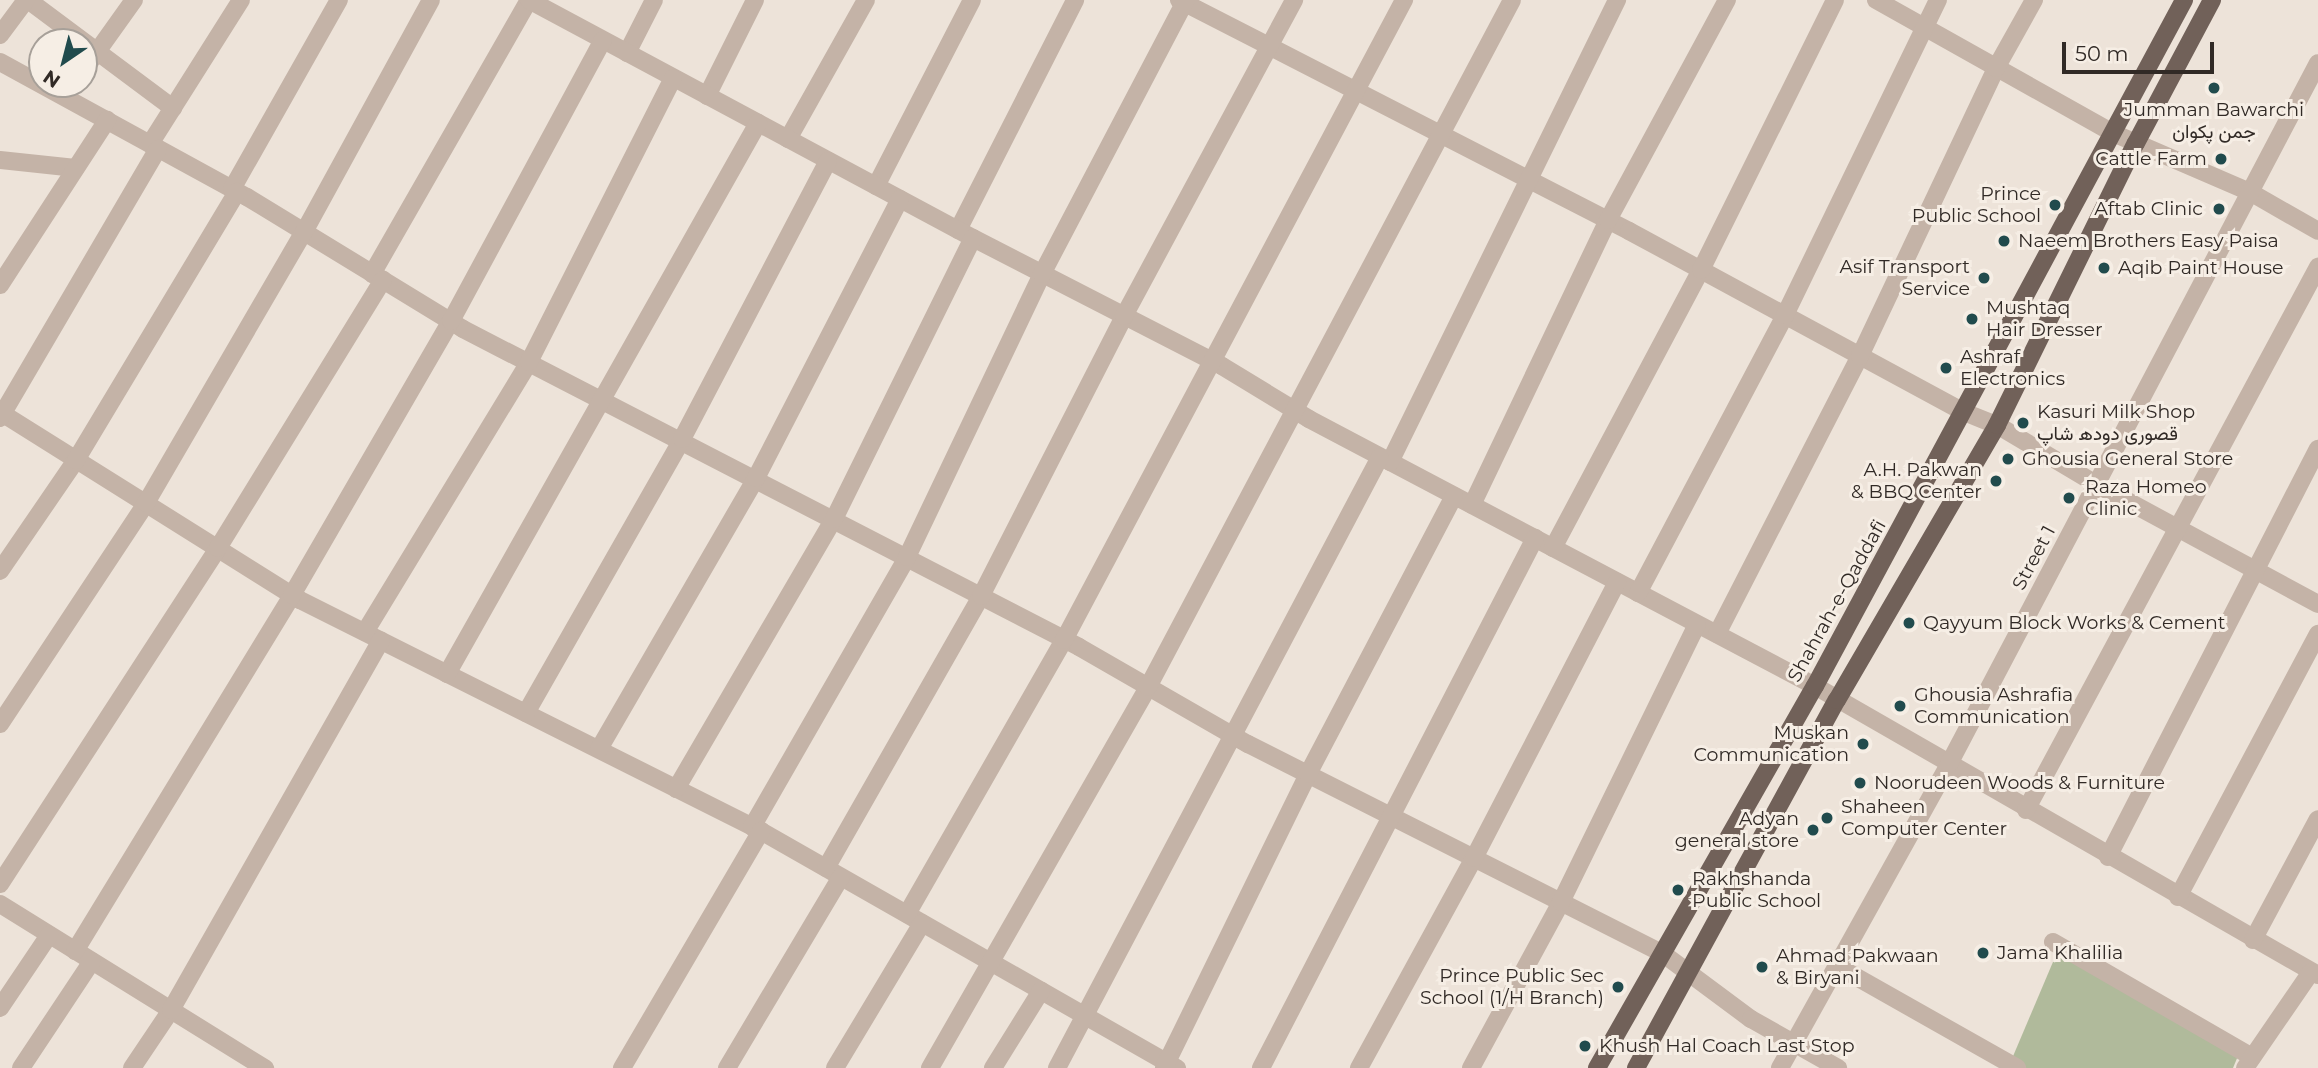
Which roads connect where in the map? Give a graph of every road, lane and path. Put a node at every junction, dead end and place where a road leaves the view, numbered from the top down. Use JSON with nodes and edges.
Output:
{"nodes":[{"id":1,"x":27,"y":0,"type":"edge"},
{"id":2,"x":134,"y":0,"type":"edge"},
{"id":3,"x":242,"y":0,"type":"edge"},
{"id":4,"x":339,"y":0,"type":"edge"},
{"id":5,"x":431,"y":0,"type":"edge"},
{"id":6,"x":654,"y":0,"type":"edge"},
{"id":7,"x":755,"y":0,"type":"edge"},
{"id":8,"x":866,"y":0,"type":"edge"},
{"id":9,"x":972,"y":0,"type":"edge"},
{"id":10,"x":1075,"y":0,"type":"edge"},
{"id":11,"x":1294,"y":0,"type":"edge"},
{"id":12,"x":1405,"y":0,"type":"edge"},
{"id":13,"x":1512,"y":0,"type":"edge"},
{"id":14,"x":1617,"y":0,"type":"edge"},
{"id":15,"x":1727,"y":0,"type":"edge"},
{"id":16,"x":1835,"y":0,"type":"edge"},
{"id":17,"x":1876,"y":0,"type":"edge"},
{"id":18,"x":1938,"y":0,"type":"edge"},
{"id":19,"x":2034,"y":0,"type":"edge"},
{"id":20,"x":2184,"y":0,"type":"edge"},
{"id":21,"x":2212,"y":0,"type":"edge"},
{"id":22,"x":1183,"y":1,"type":"edge"},
{"id":23,"x":556,"y":6,"type":"edge"},
{"id":24,"x":1924,"y":27,"type":"junction"},
{"id":25,"x":65,"y":28,"type":"edge"},
{"id":26,"x":0,"y":35,"type":"edge"},
{"id":27,"x":603,"y":40,"type":"junction"},
{"id":28,"x":1269,"y":46,"type":"junction"},
{"id":29,"x":98,"y":50,"type":"edge"},
{"id":30,"x":98,"y":52,"type":"edge"},
{"id":31,"x":627,"y":53,"type":"junction"},
{"id":32,"x":0,"y":62,"type":"edge"},
{"id":33,"x":2318,"y":63,"type":"edge"},
{"id":34,"x":1996,"y":68,"type":"junction"},
{"id":35,"x":28,"y":73,"type":"edge"},
{"id":36,"x":673,"y":78,"type":"junction"},
{"id":37,"x":1357,"y":91,"type":"junction"},
{"id":38,"x":707,"y":96,"type":"junction"},
{"id":39,"x":79,"y":98,"type":"edge"},
{"id":40,"x":173,"y":108,"type":"junction"},
{"id":41,"x":107,"y":120,"type":"junction"},
{"id":42,"x":758,"y":123,"type":"junction"},
{"id":43,"x":1439,"y":133,"type":"junction"},
{"id":44,"x":2113,"y":133,"type":"junction"},
{"id":45,"x":788,"y":139,"type":"junction"},
{"id":46,"x":2136,"y":143,"type":"junction"},
{"id":47,"x":154,"y":146,"type":"junction"},
{"id":48,"x":0,"y":160,"type":"edge"},
{"id":49,"x":828,"y":161,"type":"junction"},
{"id":50,"x":76,"y":168,"type":"junction"},
{"id":51,"x":1527,"y":178,"type":"junction"},
{"id":52,"x":876,"y":186,"type":"junction"},
{"id":53,"x":234,"y":190,"type":"junction"},
{"id":54,"x":2250,"y":192,"type":"junction"},
{"id":55,"x":900,"y":199,"type":"junction"},
{"id":56,"x":1608,"y":220,"type":"junction"},
{"id":57,"x":2318,"y":230,"type":"edge"},
{"id":58,"x":304,"y":232,"type":"junction"},
{"id":59,"x":965,"y":234,"type":"junction"},
{"id":60,"x":2318,"y":267,"type":"edge"},
{"id":61,"x":1701,"y":270,"type":"junction"},
{"id":62,"x":1042,"y":274,"type":"junction"},
{"id":63,"x":378,"y":277,"type":"junction"},
{"id":64,"x":0,"y":285,"type":"edge"},
{"id":65,"x":1785,"y":315,"type":"junction"},
{"id":66,"x":1124,"y":316,"type":"junction"},
{"id":67,"x":451,"y":321,"type":"junction"},
{"id":68,"x":1860,"y":356,"type":"junction"},
{"id":69,"x":1212,"y":361,"type":"junction"},
{"id":70,"x":529,"y":362,"type":"junction"},
{"id":71,"x":604,"y":400,"type":"junction"},
{"id":72,"x":1296,"y":412,"type":"junction"},
{"id":73,"x":1964,"y":412,"type":"junction"},
{"id":74,"x":1,"y":415,"type":"edge"},
{"id":75,"x":1997,"y":425,"type":"junction"},
{"id":76,"x":682,"y":439,"type":"junction"},
{"id":77,"x":2318,"y":449,"type":"edge"},
{"id":78,"x":1385,"y":459,"type":"junction"},
{"id":79,"x":76,"y":460,"type":"junction"},
{"id":80,"x":756,"y":478,"type":"junction"},
{"id":81,"x":2096,"y":484,"type":"junction"},
{"id":82,"x":1454,"y":496,"type":"junction"},
{"id":83,"x":146,"y":503,"type":"junction"},
{"id":84,"x":1472,"y":505,"type":"junction"},
{"id":85,"x":834,"y":519,"type":"junction"},
{"id":86,"x":2178,"y":528,"type":"junction"},
{"id":87,"x":1535,"y":538,"type":"junction"},
{"id":88,"x":218,"y":548,"type":"junction"},
{"id":89,"x":1553,"y":548,"type":"junction"},
{"id":90,"x":907,"y":557,"type":"junction"},
{"id":91,"x":2256,"y":570,"type":"junction"},
{"id":92,"x":0,"y":571,"type":"edge"},
{"id":93,"x":1617,"y":582,"type":"junction"},
{"id":94,"x":1638,"y":593,"type":"junction"},
{"id":95,"x":292,"y":595,"type":"junction"},
{"id":96,"x":981,"y":596,"type":"junction"},
{"id":97,"x":2318,"y":604,"type":"edge"},
{"id":98,"x":1697,"y":624,"type":"junction"},
{"id":99,"x":365,"y":632,"type":"junction"},
{"id":100,"x":1717,"y":634,"type":"junction"},
{"id":101,"x":2318,"y":634,"type":"edge"},
{"id":102,"x":382,"y":640,"type":"junction"},
{"id":103,"x":1064,"y":640,"type":"junction"},
{"id":104,"x":447,"y":674,"type":"junction"},
{"id":105,"x":1815,"y":686,"type":"junction"},
{"id":106,"x":1148,"y":687,"type":"junction"},
{"id":107,"x":1837,"y":700,"type":"junction"},
{"id":108,"x":526,"y":713,"type":"junction"},
{"id":109,"x":0,"y":724,"type":"edge"},
{"id":110,"x":1234,"y":735,"type":"junction"},
{"id":111,"x":599,"y":750,"type":"junction"},
{"id":112,"x":1949,"y":764,"type":"junction"},
{"id":113,"x":1308,"y":774,"type":"junction"},
{"id":114,"x":676,"y":789,"type":"junction"},
{"id":115,"x":2026,"y":810,"type":"junction"},
{"id":116,"x":1393,"y":817,"type":"junction"},
{"id":117,"x":2318,"y":819,"type":"edge"},
{"id":118,"x":757,"y":829,"type":"junction"},
{"id":119,"x":2108,"y":856,"type":"junction"},
{"id":120,"x":1474,"y":858,"type":"junction"},
{"id":121,"x":833,"y":872,"type":"junction"},
{"id":122,"x":0,"y":884,"type":"edge"},
{"id":123,"x":2178,"y":897,"type":"junction"},
{"id":124,"x":1561,"y":902,"type":"junction"},
{"id":125,"x":0,"y":904,"type":"edge"},
{"id":126,"x":914,"y":919,"type":"junction"},
{"id":127,"x":49,"y":935,"type":"junction"},
{"id":128,"x":2253,"y":940,"type":"junction"},
{"id":129,"x":2053,"y":942,"type":"dead end"},
{"id":130,"x":75,"y":951,"type":"junction"},
{"id":131,"x":1662,"y":953,"type":"junction"},
{"id":132,"x":92,"y":961,"type":"junction"},
{"id":133,"x":992,"y":963,"type":"junction"},
{"id":134,"x":1837,"y":966,"type":"junction"},
{"id":135,"x":2315,"y":974,"type":"edge"},
{"id":136,"x":1689,"y":975,"type":"junction"},
{"id":137,"x":1041,"y":991,"type":"junction"},
{"id":138,"x":0,"y":1007,"type":"edge"},
{"id":139,"x":171,"y":1010,"type":"junction"},
{"id":140,"x":1083,"y":1015,"type":"junction"},
{"id":141,"x":1794,"y":1043,"type":"junction"},
{"id":142,"x":240,"y":1062,"type":"edge"},
{"id":143,"x":2248,"y":1063,"type":"edge"},
{"id":144,"x":1170,"y":1066,"type":"edge"},
{"id":145,"x":21,"y":1068,"type":"edge"},
{"id":146,"x":132,"y":1068,"type":"edge"},
{"id":147,"x":265,"y":1068,"type":"edge"},
{"id":148,"x":622,"y":1068,"type":"edge"},
{"id":149,"x":727,"y":1068,"type":"edge"},
{"id":150,"x":835,"y":1068,"type":"edge"},
{"id":151,"x":930,"y":1068,"type":"edge"},
{"id":152,"x":993,"y":1068,"type":"edge"},
{"id":153,"x":1058,"y":1068,"type":"edge"},
{"id":154,"x":1261,"y":1068,"type":"edge"},
{"id":155,"x":1359,"y":1068,"type":"edge"},
{"id":156,"x":1471,"y":1068,"type":"edge"},
{"id":157,"x":1597,"y":1068,"type":"edge"},
{"id":158,"x":1636,"y":1068,"type":"edge"},
{"id":159,"x":1780,"y":1068,"type":"edge"},
{"id":160,"x":1838,"y":1068,"type":"edge"},
{"id":161,"x":2017,"y":1068,"type":"edge"}],
"edges":[{"from":1,"to":25,"type":"street"},
{"from":1,"to":26,"type":"street"},
{"from":2,"to":29,"type":"street"},
{"from":3,"to":40,"type":"street"},
{"from":4,"to":53,"type":"street"},
{"from":5,"to":58,"type":"street"},
{"from":6,"to":31,"type":"street"},
{"from":7,"to":38,"type":"street"},
{"from":8,"to":45,"type":"street"},
{"from":9,"to":52,"type":"street"},
{"from":10,"to":59,"type":"street"},
{"from":11,"to":28,"type":"street"},
{"from":12,"to":37,"type":"street"},
{"from":13,"to":43,"type":"street"},
{"from":14,"to":51,"type":"street"},
{"from":15,"to":56,"type":"street"},
{"from":16,"to":61,"type":"street"},
{"from":17,"to":24,"type":"street"},
{"from":18,"to":24,"type":"street"},
{"from":19,"to":34,"type":"street"},
{"from":20,"to":44,"type":"main road","name":"Shahrah-e-Qaddafi"},
{"from":21,"to":46,"type":"main road"},
{"from":22,"to":28,"type":"street"},
{"from":22,"to":62,"type":"street"},
{"from":23,"to":27,"type":"street"},
{"from":23,"to":63,"type":"street"},
{"from":24,"to":34,"type":"street"},
{"from":24,"to":65,"type":"street"},
{"from":27,"to":31,"type":"street"},
{"from":27,"to":67,"type":"street"},
{"from":28,"to":37,"type":"street"},
{"from":28,"to":66,"type":"street"},
{"from":30,"to":40,"type":"street"},
{"from":31,"to":36,"type":"street"},
{"from":32,"to":35,"type":"street"},
{"from":33,"to":54,"type":"street","name":"Street 1"},
{"from":34,"to":44,"type":"street"},
{"from":34,"to":68,"type":"street"},
{"from":36,"to":38,"type":"street"},
{"from":36,"to":70,"type":"street"},
{"from":37,"to":43,"type":"street"},
{"from":37,"to":69,"type":"street"},
{"from":38,"to":42,"type":"street"},
{"from":39,"to":41,"type":"street"},
{"from":40,"to":47,"type":"street"},
{"from":41,"to":47,"type":"street"},
{"from":41,"to":50,"type":"street"},
{"from":42,"to":45,"type":"street"},
{"from":42,"to":71,"type":"street"},
{"from":43,"to":51,"type":"street"},
{"from":43,"to":72,"type":"street"},
{"from":44,"to":46,"type":"street"},
{"from":44,"to":73,"type":"main road","name":"Shahrah-e-Qaddafi"},
{"from":45,"to":49,"type":"street"},
{"from":46,"to":54,"type":"street"},
{"from":46,"to":75,"type":"main road"},
{"from":47,"to":53,"type":"street"},
{"from":47,"to":74,"type":"street"},
{"from":48,"to":50,"type":"street"},
{"from":49,"to":52,"type":"street"},
{"from":49,"to":76,"type":"street"},
{"from":50,"to":64,"type":"street"},
{"from":51,"to":56,"type":"street"},
{"from":51,"to":78,"type":"street"},
{"from":52,"to":55,"type":"street"},
{"from":53,"to":58,"type":"street"},
{"from":53,"to":79,"type":"street"},
{"from":54,"to":57,"type":"street"},
{"from":54,"to":81,"type":"street","name":"Street 1"},
{"from":55,"to":59,"type":"street"},
{"from":55,"to":80,"type":"street"},
{"from":56,"to":61,"type":"street"},
{"from":56,"to":84,"type":"street"},
{"from":58,"to":63,"type":"street"},
{"from":58,"to":83,"type":"street"},
{"from":59,"to":62,"type":"street"},
{"from":59,"to":85,"type":"street"},
{"from":60,"to":86,"type":"street"},
{"from":61,"to":65,"type":"street"},
{"from":61,"to":89,"type":"street"},
{"from":62,"to":66,"type":"street"},
{"from":62,"to":90,"type":"street"},
{"from":63,"to":67,"type":"street"},
{"from":63,"to":88,"type":"street"},
{"from":65,"to":68,"type":"street"},
{"from":65,"to":94,"type":"street"},
{"from":66,"to":69,"type":"street"},
{"from":66,"to":96,"type":"street"},
{"from":67,"to":70,"type":"street"},
{"from":67,"to":95,"type":"street"},
{"from":68,"to":73,"type":"street"},
{"from":68,"to":100,"type":"street"},
{"from":69,"to":72,"type":"street"},
{"from":69,"to":103,"type":"street"},
{"from":70,"to":71,"type":"street"},
{"from":70,"to":99,"type":"street"},
{"from":71,"to":76,"type":"street"},
{"from":71,"to":104,"type":"street"},
{"from":72,"to":78,"type":"street"},
{"from":72,"to":106,"type":"street"},
{"from":73,"to":75,"type":"street"},
{"from":73,"to":105,"type":"main road","name":"Shahrah-e-Qaddafi"},
{"from":74,"to":79,"type":"street"},
{"from":75,"to":81,"type":"street"},
{"from":75,"to":107,"type":"main road"},
{"from":76,"to":80,"type":"street"},
{"from":76,"to":108,"type":"street"},
{"from":77,"to":91,"type":"street"},
{"from":78,"to":82,"type":"street"},
{"from":78,"to":110,"type":"street"},
{"from":79,"to":83,"type":"street"},
{"from":79,"to":92,"type":"street"},
{"from":80,"to":85,"type":"street"},
{"from":80,"to":111,"type":"street"},
{"from":81,"to":86,"type":"street"},
{"from":81,"to":112,"type":"street","name":"Street 1"},
{"from":82,"to":84,"type":"street"},
{"from":82,"to":113,"type":"street"},
{"from":83,"to":88,"type":"street"},
{"from":83,"to":109,"type":"street"},
{"from":84,"to":87,"type":"street"},
{"from":85,"to":90,"type":"street"},
{"from":85,"to":114,"type":"street"},
{"from":86,"to":91,"type":"street"},
{"from":86,"to":115,"type":"street"},
{"from":87,"to":89,"type":"street"},
{"from":87,"to":116,"type":"street"},
{"from":88,"to":95,"type":"street"},
{"from":88,"to":122,"type":"street"},
{"from":89,"to":93,"type":"street"},
{"from":90,"to":96,"type":"street"},
{"from":90,"to":118,"type":"street"},
{"from":91,"to":97,"type":"street"},
{"from":91,"to":119,"type":"street"},
{"from":93,"to":94,"type":"street"},
{"from":93,"to":120,"type":"street"},
{"from":94,"to":98,"type":"street"},
{"from":95,"to":99,"type":"street"},
{"from":95,"to":130,"type":"street"},
{"from":96,"to":103,"type":"street"},
{"from":96,"to":121,"type":"street"},
{"from":98,"to":100,"type":"street"},
{"from":98,"to":124,"type":"street"},
{"from":99,"to":102,"type":"street"},
{"from":100,"to":105,"type":"street"},
{"from":101,"to":123,"type":"street"},
{"from":102,"to":104,"type":"street"},
{"from":102,"to":139,"type":"street"},
{"from":103,"to":106,"type":"street"},
{"from":103,"to":126,"type":"street"},
{"from":104,"to":108,"type":"street"},
{"from":105,"to":107,"type":"street"},
{"from":105,"to":131,"type":"main road","name":"Shahrah-e-Qaddafi"},
{"from":106,"to":110,"type":"street"},
{"from":106,"to":133,"type":"street"},
{"from":107,"to":112,"type":"street"},
{"from":107,"to":136,"type":"main road"},
{"from":108,"to":111,"type":"street"},
{"from":110,"to":113,"type":"street"},
{"from":110,"to":140,"type":"street"},
{"from":111,"to":114,"type":"street"},
{"from":112,"to":115,"type":"street"},
{"from":112,"to":134,"type":"street","name":"Street 1"},
{"from":113,"to":116,"type":"street"},
{"from":113,"to":144,"type":"street"},
{"from":114,"to":118,"type":"street"},
{"from":115,"to":119,"type":"street"},
{"from":116,"to":120,"type":"street"},
{"from":116,"to":154,"type":"street"},
{"from":117,"to":128,"type":"street"},
{"from":118,"to":121,"type":"street"},
{"from":118,"to":148,"type":"street"},
{"from":119,"to":123,"type":"street"},
{"from":120,"to":124,"type":"street"},
{"from":120,"to":155,"type":"street"},
{"from":121,"to":126,"type":"street"},
{"from":121,"to":149,"type":"street"},
{"from":123,"to":128,"type":"street"},
{"from":124,"to":131,"type":"street"},
{"from":124,"to":156,"type":"street"},
{"from":125,"to":127,"type":"street"},
{"from":126,"to":133,"type":"street"},
{"from":126,"to":150,"type":"street"},
{"from":127,"to":130,"type":"street"},
{"from":127,"to":138,"type":"street"},
{"from":128,"to":135,"type":"street"},
{"from":129,"to":143,"type":"street"},
{"from":130,"to":132,"type":"street"},
{"from":131,"to":136,"type":"street"},
{"from":131,"to":157,"type":"main road","name":"Shahrah-e-Qaddafi"},
{"from":132,"to":139,"type":"street"},
{"from":132,"to":145,"type":"street"},
{"from":133,"to":137,"type":"street"},
{"from":133,"to":151,"type":"street"},
{"from":134,"to":141,"type":"street","name":"Street 1"},
{"from":134,"to":161,"type":"street"},
{"from":135,"to":143,"type":"street"},
{"from":136,"to":141,"type":"street"},
{"from":136,"to":158,"type":"main road"},
{"from":137,"to":140,"type":"street"},
{"from":137,"to":152,"type":"street"},
{"from":139,"to":142,"type":"street"},
{"from":139,"to":146,"type":"street"},
{"from":140,"to":144,"type":"street"},
{"from":140,"to":153,"type":"street"},
{"from":141,"to":159,"type":"street","name":"Street 1"},
{"from":141,"to":160,"type":"street"},
{"from":142,"to":147,"type":"street"}]}
